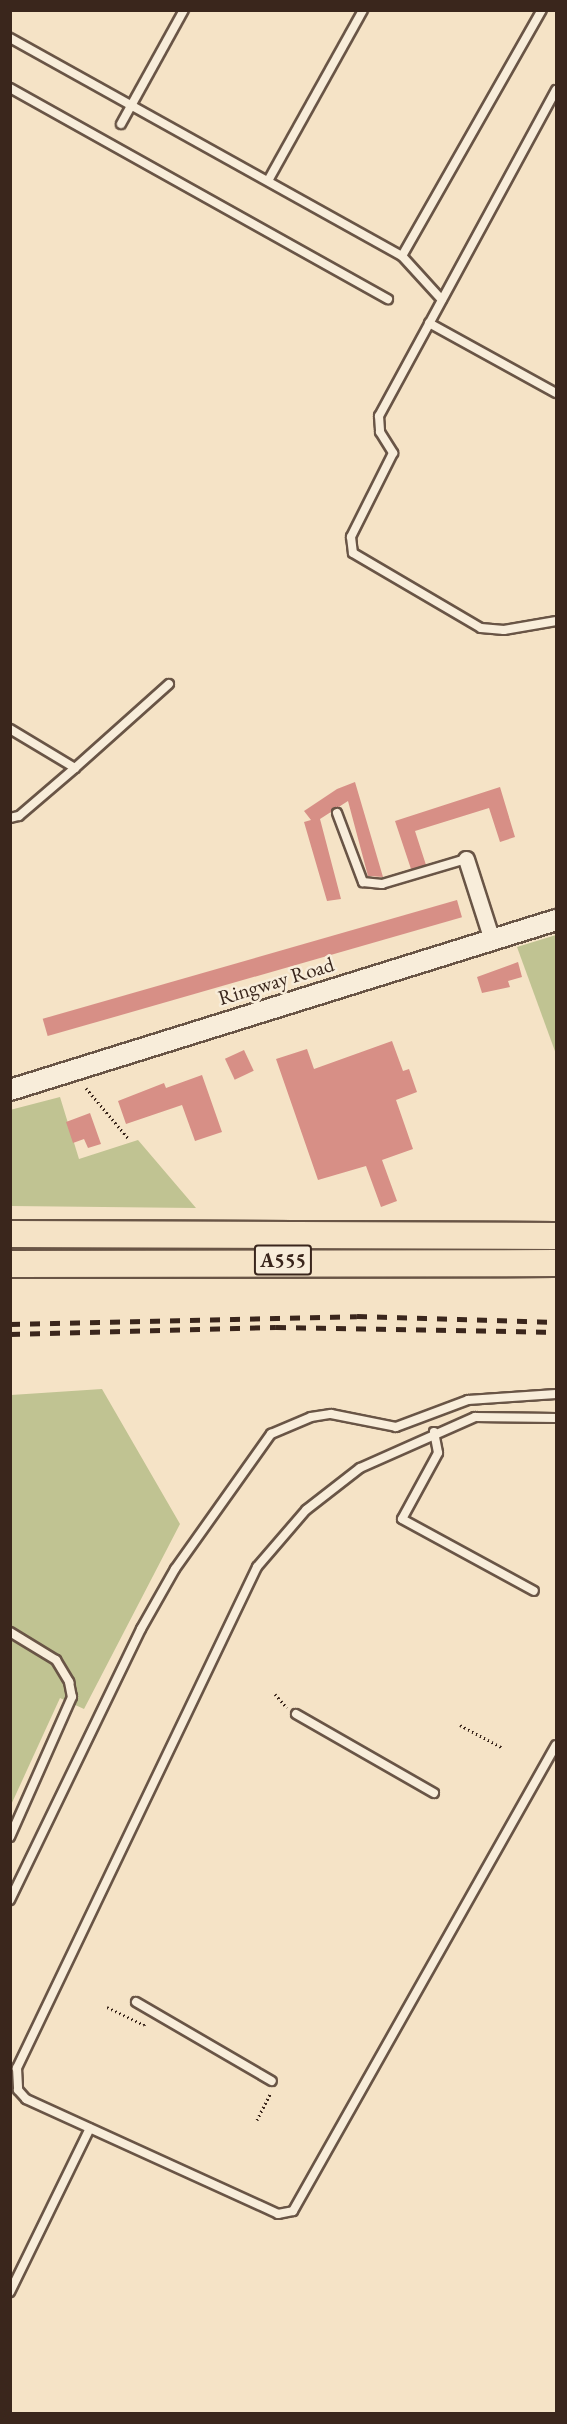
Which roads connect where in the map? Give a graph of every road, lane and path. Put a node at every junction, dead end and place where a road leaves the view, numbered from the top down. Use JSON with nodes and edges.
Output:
{"nodes":[{"id":1,"x":184,"y":10,"type":"edge"},
{"id":2,"x":363,"y":10,"type":"edge"},
{"id":3,"x":542,"y":10,"type":"edge"},
{"id":4,"x":10,"y":38,"type":"edge"},
{"id":5,"x":10,"y":88,"type":"edge"},
{"id":6,"x":556,"y":90,"type":"edge"},
{"id":7,"x":132,"y":104,"type":"junction"},
{"id":8,"x":121,"y":124,"type":"dead end"},
{"id":9,"x":269,"y":179,"type":"junction"},
{"id":10,"x":402,"y":256,"type":"junction"},
{"id":11,"x":388,"y":299,"type":"dead end"},
{"id":12,"x":442,"y":300,"type":"junction"},
{"id":13,"x":429,"y":323,"type":"junction"},
{"id":14,"x":556,"y":393,"type":"edge"},
{"id":15,"x":556,"y":621,"type":"edge"},
{"id":16,"x":169,"y":684,"type":"dead end"},
{"id":17,"x":10,"y":729,"type":"edge"},
{"id":18,"x":75,"y":768,"type":"junction"},
{"id":19,"x":337,"y":813,"type":"dead end"},
{"id":20,"x":10,"y":818,"type":"edge"},
{"id":21,"x":466,"y":859,"type":"joint"},
{"id":22,"x":556,"y":920,"type":"edge"},
{"id":23,"x":492,"y":940,"type":"junction"},
{"id":24,"x":86,"y":1088,"type":"dead end"},
{"id":25,"x":10,"y":1090,"type":"edge"},
{"id":26,"x":128,"y":1138,"type":"dead end"},
{"id":27,"x":10,"y":1234,"type":"edge"},
{"id":28,"x":556,"y":1236,"type":"edge"},
{"id":29,"x":556,"y":1263,"type":"edge"},
{"id":30,"x":10,"y":1264,"type":"edge"},
{"id":31,"x":556,"y":1394,"type":"edge"},
{"id":32,"x":556,"y":1418,"type":"edge"},
{"id":33,"x":434,"y":1432,"type":"junction"},
{"id":34,"x":534,"y":1591,"type":"dead end"},
{"id":35,"x":10,"y":1632,"type":"edge"},
{"id":36,"x":275,"y":1694,"type":"dead end"},
{"id":37,"x":283,"y":1705,"type":"dead end"},
{"id":38,"x":296,"y":1714,"type":"dead end"},
{"id":39,"x":460,"y":1725,"type":"dead end"},
{"id":40,"x":556,"y":1745,"type":"edge"},
{"id":41,"x":501,"y":1747,"type":"dead end"},
{"id":42,"x":434,"y":1793,"type":"dead end"},
{"id":43,"x":10,"y":1837,"type":"edge"},
{"id":44,"x":10,"y":1900,"type":"edge"},
{"id":45,"x":136,"y":2002,"type":"dead end"},
{"id":46,"x":107,"y":2007,"type":"dead end"},
{"id":47,"x":151,"y":2012,"type":"junction"},
{"id":48,"x":272,"y":2085,"type":"joint"},
{"id":49,"x":257,"y":2120,"type":"dead end"},
{"id":50,"x":90,"y":2128,"type":"junction"},
{"id":51,"x":10,"y":2292,"type":"edge"}],
"edges":[{"from":1,"to":7,"type":"lane"},
{"from":2,"to":9,"type":"lane"},
{"from":3,"to":10,"type":"lane"},
{"from":4,"to":7,"type":"lane"},
{"from":5,"to":11,"type":"lane"},
{"from":6,"to":12,"type":"lane"},
{"from":7,"to":8,"type":"lane"},
{"from":7,"to":9,"type":"lane"},
{"from":9,"to":10,"type":"lane"},
{"from":10,"to":12,"type":"lane"},
{"from":12,"to":13,"type":"lane"},
{"from":13,"to":14,"type":"lane"},
{"from":13,"to":15,"type":"lane"},
{"from":16,"to":18,"type":"lane"},
{"from":17,"to":18,"type":"lane"},
{"from":18,"to":20,"type":"lane"},
{"from":19,"to":21,"type":"lane"},
{"from":21,"to":23,"type":"street"},
{"from":22,"to":23,"type":"street","name":"Ringway Road"},
{"from":23,"to":25,"type":"street","name":"Ringway Road"},
{"from":24,"to":26,"type":"path"},
{"from":27,"to":28,"type":"highway","number":"A555"},
{"from":29,"to":30,"type":"highway","number":"A555"},
{"from":31,"to":44,"type":"lane"},
{"from":32,"to":33,"type":"lane"},
{"from":33,"to":34,"type":"lane"},
{"from":33,"to":50,"type":"lane"},
{"from":35,"to":43,"type":"lane"},
{"from":36,"to":37,"type":"path"},
{"from":38,"to":42,"type":"lane"},
{"from":39,"to":41,"type":"path"},
{"from":40,"to":50,"type":"lane"},
{"from":45,"to":47,"type":"lane"},
{"from":46,"to":47,"type":"path"},
{"from":47,"to":48,"type":"lane"},
{"from":48,"to":49,"type":"path"},
{"from":50,"to":51,"type":"lane"}]}
